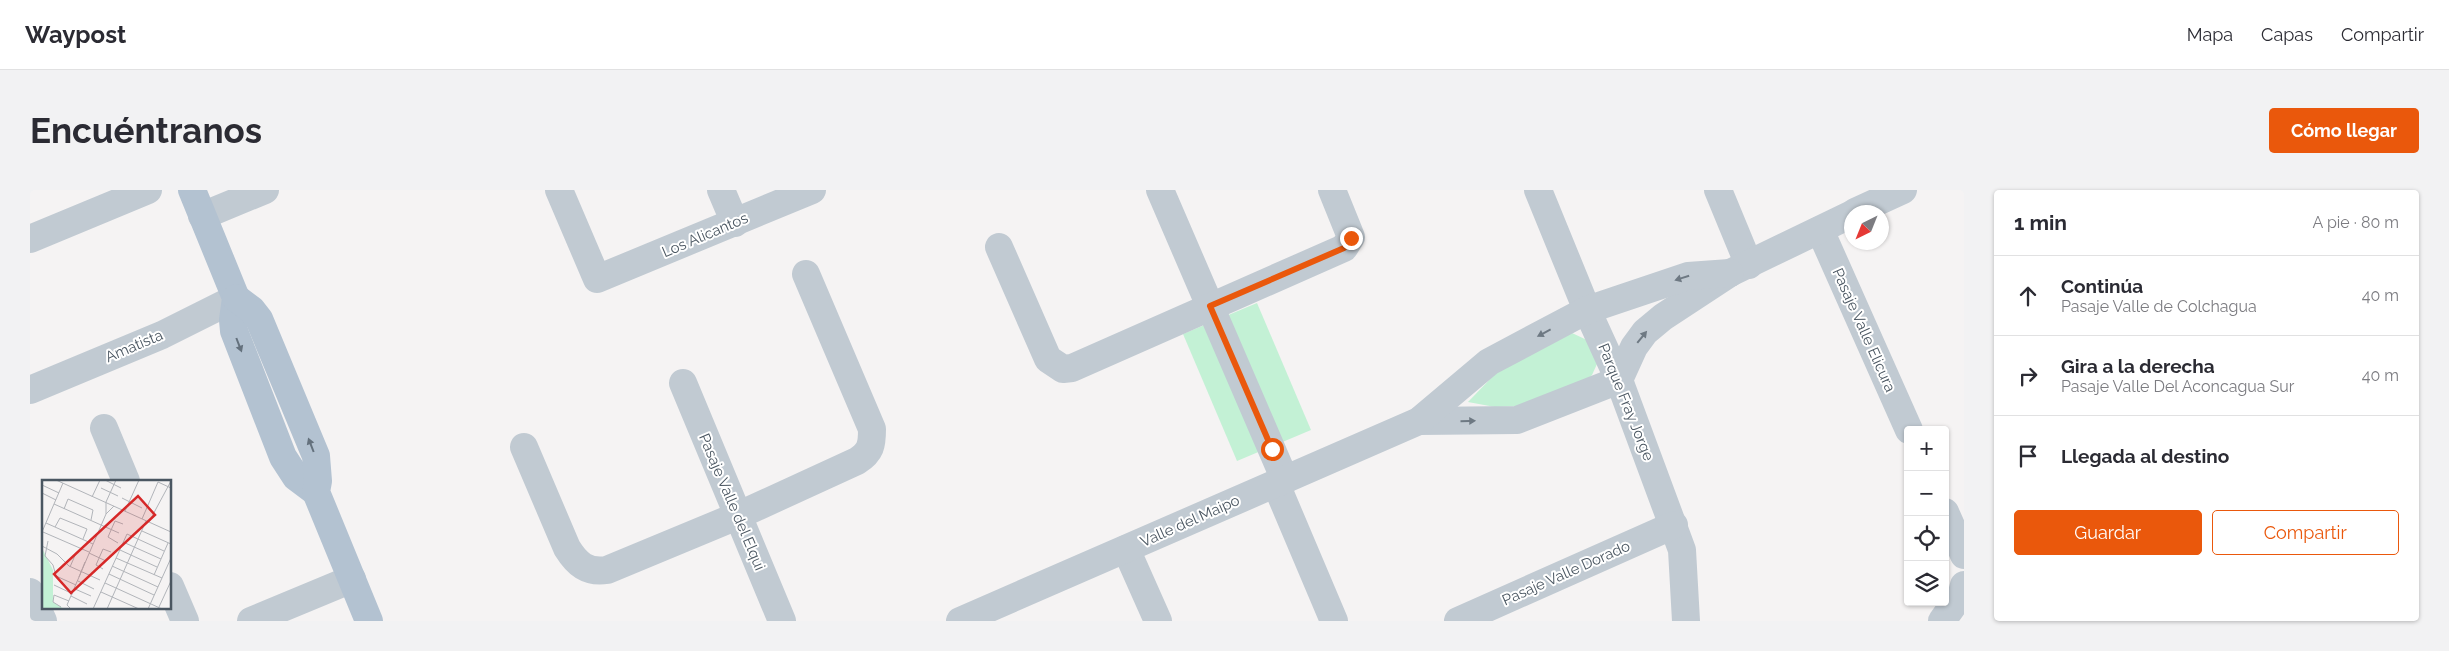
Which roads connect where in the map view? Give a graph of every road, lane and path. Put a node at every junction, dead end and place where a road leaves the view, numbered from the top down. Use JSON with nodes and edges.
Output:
{"nodes":[{"id":1,"x":148,"y":190,"type":"edge"},
{"id":2,"x":192,"y":190,"type":"edge"},
{"id":3,"x":265,"y":190,"type":"edge"},
{"id":4,"x":559,"y":190,"type":"edge"},
{"id":5,"x":721,"y":190,"type":"edge"},
{"id":6,"x":812,"y":190,"type":"edge"},
{"id":7,"x":1160,"y":190,"type":"edge"},
{"id":8,"x":1332,"y":190,"type":"edge"},
{"id":9,"x":1538,"y":190,"type":"edge"},
{"id":10,"x":1718,"y":190,"type":"edge"},
{"id":11,"x":1903,"y":190,"type":"edge"},
{"id":12,"x":1863,"y":205,"type":"edge"},
{"id":13,"x":202,"y":216,"type":"junction"},
{"id":14,"x":1844,"y":216,"type":"edge"},
{"id":15,"x":735,"y":222,"type":"junction"},
{"id":16,"x":1820,"y":230,"type":"junction"},
{"id":17,"x":30,"y":239,"type":"edge"},
{"id":18,"x":999,"y":247,"type":"dead end"},
{"id":19,"x":1740,"y":269,"type":"junction"},
{"id":20,"x":806,"y":274,"type":"dead end"},
{"id":21,"x":236,"y":298,"type":"junction"},
{"id":22,"x":1210,"y":306,"type":"junction"},
{"id":23,"x":1587,"y":310,"type":"junction"},
{"id":24,"x":1619,"y":380,"type":"junction"},
{"id":25,"x":683,"y":383,"type":"dead end"},
{"id":26,"x":30,"y":390,"type":"edge"},
{"id":27,"x":1419,"y":422,"type":"junction"},
{"id":28,"x":1907,"y":426,"type":"edge"},
{"id":29,"x":104,"y":428,"type":"dead end"},
{"id":30,"x":524,"y":447,"type":"dead end"},
{"id":31,"x":126,"y":480,"type":"edge"},
{"id":32,"x":1281,"y":482,"type":"junction"},
{"id":33,"x":737,"y":516,"type":"junction"},
{"id":34,"x":1947,"y":516,"type":"edge"},
{"id":35,"x":1674,"y":525,"type":"junction"},
{"id":36,"x":1126,"y":549,"type":"junction"},
{"id":37,"x":1964,"y":555,"type":"edge"},
{"id":38,"x":352,"y":579,"type":"junction"},
{"id":39,"x":1964,"y":585,"type":"edge"},
{"id":40,"x":171,"y":588,"type":"edge"},
{"id":41,"x":30,"y":592,"type":"edge"},
{"id":42,"x":43,"y":621,"type":"edge"},
{"id":43,"x":185,"y":621,"type":"edge"},
{"id":44,"x":251,"y":621,"type":"edge"},
{"id":45,"x":369,"y":621,"type":"edge"},
{"id":46,"x":782,"y":621,"type":"edge"},
{"id":47,"x":960,"y":621,"type":"edge"},
{"id":48,"x":1158,"y":621,"type":"edge"},
{"id":49,"x":1334,"y":621,"type":"edge"},
{"id":50,"x":1458,"y":621,"type":"edge"},
{"id":51,"x":1686,"y":621,"type":"edge"},
{"id":52,"x":1942,"y":621,"type":"edge"}],
"edges":[{"from":1,"to":17,"type":"street"},
{"from":2,"to":13,"type":"main road"},
{"from":3,"to":13,"type":"street"},
{"from":4,"to":15,"type":"street","name":"Los Alicantos"},
{"from":5,"to":15,"type":"street"},
{"from":6,"to":15,"type":"street","name":"Los Alicantos"},
{"from":7,"to":22,"type":"street"},
{"from":8,"to":22,"type":"street"},
{"from":9,"to":23,"type":"street","name":"Parque Fray Jorge"},
{"from":10,"to":19,"type":"street"},
{"from":11,"to":12,"type":"street"},
{"from":13,"to":21,"type":"main road"},
{"from":14,"to":16,"type":"street"},
{"from":16,"to":19,"type":"street"},
{"from":16,"to":28,"type":"street","name":"Pasaje Valle Elicura"},
{"from":18,"to":22,"type":"street"},
{"from":19,"to":23,"type":"street","name":"Valle del Maipo","one_way":true},
{"from":24,"to":19,"type":"street","one_way":true},
{"from":20,"to":33,"type":"street"},
{"from":21,"to":26,"type":"street","name":"Amatista"},
{"from":21,"to":38,"type":"main road"},
{"from":22,"to":32,"type":"street"},
{"from":23,"to":24,"type":"street","name":"Parque Fray Jorge"},
{"from":23,"to":27,"type":"street","name":"Valle del Maipo","one_way":true},
{"from":27,"to":24,"type":"street","name":"Valle del Maipo","one_way":true},
{"from":24,"to":35,"type":"street","name":"Parque Fray Jorge"},
{"from":25,"to":33,"type":"street","name":"Pasaje Valle del Elqui"},
{"from":27,"to":32,"type":"street","name":"Valle del Maipo"},
{"from":29,"to":31,"type":"street"},
{"from":30,"to":33,"type":"street"},
{"from":32,"to":36,"type":"street","name":"Valle del Maipo"},
{"from":32,"to":49,"type":"street"},
{"from":33,"to":46,"type":"street","name":"Pasaje Valle del Elqui"},
{"from":34,"to":37,"type":"street"},
{"from":35,"to":50,"type":"street","name":"Pasaje Valle Dorado"},
{"from":35,"to":51,"type":"street","name":"Parque Fray Jorge"},
{"from":36,"to":47,"type":"street","name":"Valle del Maipo"},
{"from":36,"to":48,"type":"street"},
{"from":38,"to":44,"type":"street"},
{"from":38,"to":45,"type":"main road"},
{"from":39,"to":52,"type":"street"},
{"from":40,"to":43,"type":"street"},
{"from":41,"to":42,"type":"street"}]}
